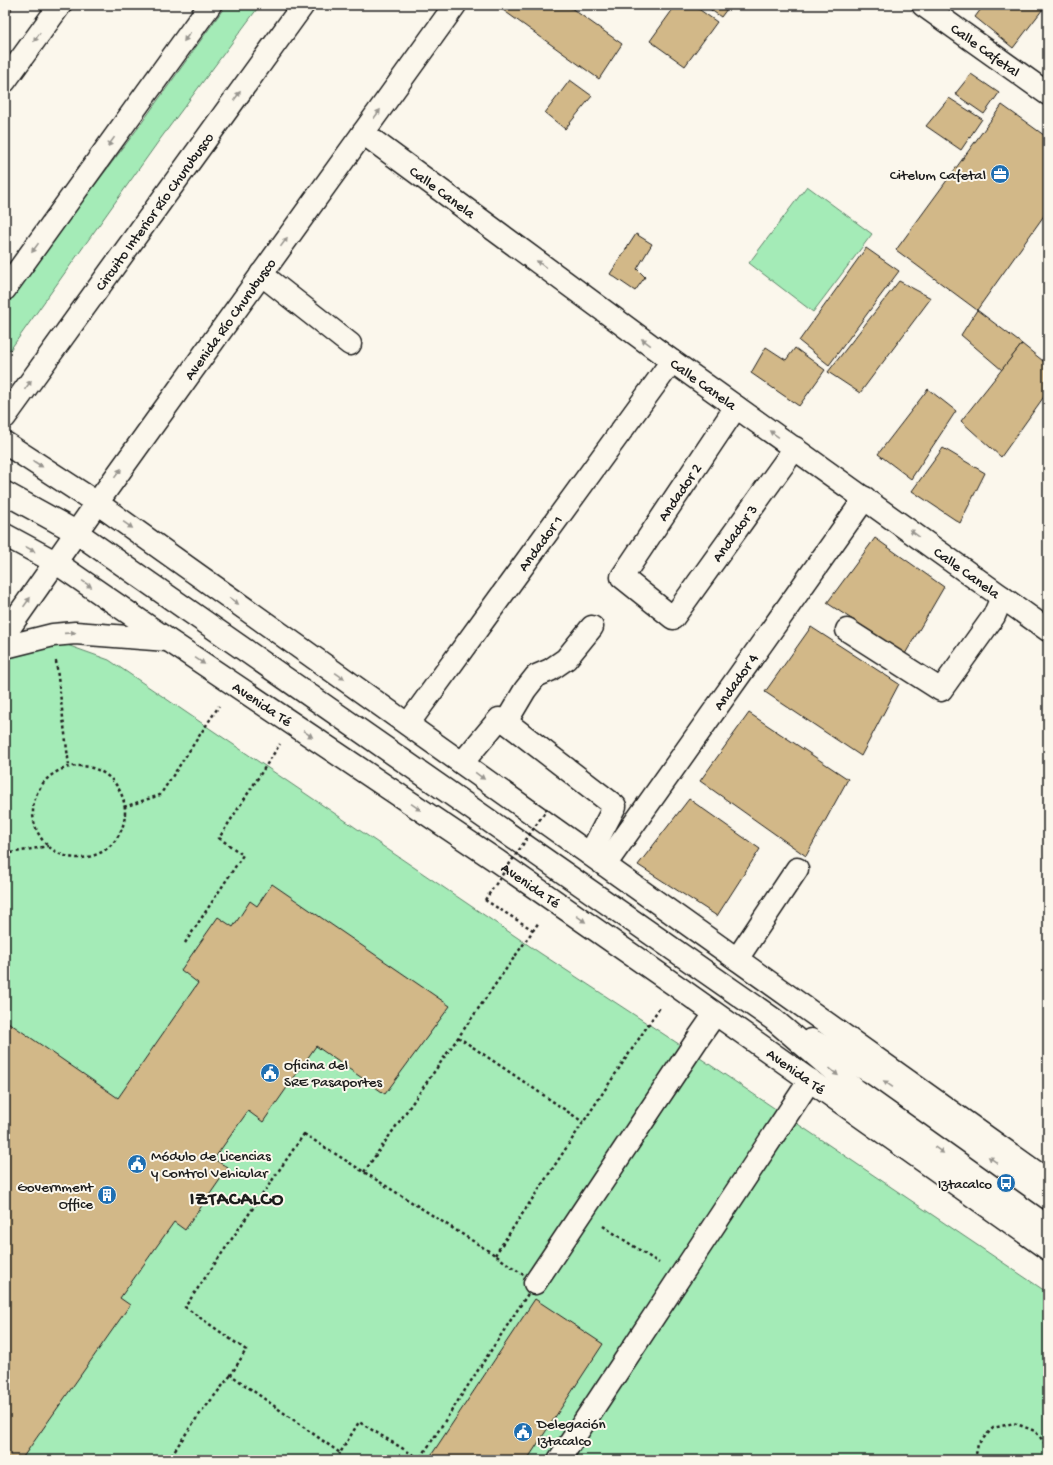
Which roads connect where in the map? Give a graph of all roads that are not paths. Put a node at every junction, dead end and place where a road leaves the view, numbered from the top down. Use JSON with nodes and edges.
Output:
{"nodes":[{"id":1,"x":60,"y":5,"type":"edge"},
{"id":2,"x":210,"y":5,"type":"edge"},
{"id":3,"x":303,"y":5,"type":"edge"},
{"id":4,"x":455,"y":5,"type":"edge"},
{"id":5,"x":923,"y":5,"type":"edge"},
{"id":6,"x":5,"y":81,"type":"edge"},
{"id":7,"x":1048,"y":94,"type":"edge"},
{"id":8,"x":363,"y":133,"type":"junction"},
{"id":9,"x":261,"y":274,"type":"junction"},
{"id":10,"x":5,"y":289,"type":"edge"},
{"id":11,"x":350,"y":344,"type":"dead end"},
{"id":12,"x":672,"y":361,"type":"junction"},
{"id":13,"x":736,"y":407,"type":"junction"},
{"id":14,"x":5,"y":417,"type":"edge"},
{"id":15,"x":5,"y":443,"type":"edge"},
{"id":16,"x":795,"y":448,"type":"junction"},
{"id":17,"x":5,"y":493,"type":"edge"},
{"id":18,"x":866,"y":498,"type":"junction"},
{"id":19,"x":97,"y":503,"type":"junction"},
{"id":20,"x":76,"y":532,"type":"junction"},
{"id":21,"x":5,"y":535,"type":"edge"},
{"id":22,"x":55,"y":562,"type":"junction"},
{"id":23,"x":1002,"y":596,"type":"junction"},
{"id":24,"x":673,"y":618,"type":"joint"},
{"id":25,"x":592,"y":627,"type":"dead end"},
{"id":26,"x":847,"y":630,"type":"dead end"},
{"id":27,"x":1048,"y":630,"type":"edge"},
{"id":28,"x":5,"y":634,"type":"edge"},
{"id":29,"x":168,"y":640,"type":"junction"},
{"id":30,"x":5,"y":647,"type":"edge"},
{"id":31,"x":506,"y":722,"type":"junction"},
{"id":32,"x":408,"y":724,"type":"junction"},
{"id":33,"x":462,"y":763,"type":"junction"},
{"id":34,"x":598,"y":860,"type":"junction"},
{"id":35,"x":797,"y":869,"type":"dead end"},
{"id":36,"x":737,"y":959,"type":"junction"},
{"id":37,"x":715,"y":1014,"type":"junction"},
{"id":38,"x":773,"y":1019,"type":"junction"},
{"id":39,"x":810,"y":1080,"type":"junction"},
{"id":40,"x":1048,"y":1181,"type":"edge"},
{"id":41,"x":1048,"y":1198,"type":"edge"},
{"id":42,"x":1048,"y":1227,"type":"edge"},
{"id":43,"x":1048,"y":1249,"type":"edge"},
{"id":44,"x":536,"y":1283,"type":"road end"},
{"id":45,"x":559,"y":1460,"type":"edge"}],
"edges":[{"from":1,"to":6,"type":"main road","one_way":true},
{"from":2,"to":10,"type":"main road","one_way":true},
{"from":14,"to":3,"type":"main road","name":"Circuito Interior Río Churubusco","one_way":true},
{"from":8,"to":4,"type":"main road","name":"Avenida Río Churubusco","one_way":true},
{"from":5,"to":7,"type":"main road","name":"Calle Cafetal"},
{"from":9,"to":8,"type":"main road","name":"Avenida Río Churubusco","one_way":true},
{"from":12,"to":8,"type":"main road","name":"Calle Canela","one_way":true},
{"from":9,"to":11,"type":"main road"},
{"from":19,"to":9,"type":"main road","name":"Avenida Río Churubusco","one_way":true},
{"from":12,"to":13,"type":"main road","name":"Calle Canela"},
{"from":12,"to":32,"type":"main road","name":"Andador 1"},
{"from":16,"to":13,"type":"main road","name":"Calle Canela","one_way":true},
{"from":13,"to":24,"type":"main road","name":"Andador 2"},
{"from":15,"to":19,"type":"main road","one_way":true},
{"from":16,"to":18,"type":"main road","name":"Calle Canela"},
{"from":16,"to":24,"type":"main road","name":"Andador 3"},
{"from":17,"to":20,"type":"main road"},
{"from":23,"to":18,"type":"main road","name":"Calle Canela","one_way":true},
{"from":18,"to":34,"type":"main road","name":"Andador 4"},
{"from":19,"to":20,"type":"main road","name":"Avenida Río Churubusco"},
{"from":19,"to":32,"type":"main road","one_way":true},
{"from":20,"to":22,"type":"main road","name":"Avenida Río Churubusco"},
{"from":20,"to":38,"type":"main road"},
{"from":21,"to":22,"type":"main road","name":"Avenida Té","one_way":true},
{"from":28,"to":22,"type":"main road","name":"Avenida Río Churubusco","one_way":true},
{"from":22,"to":29,"type":"main road","name":"Avenida Té","one_way":true},
{"from":23,"to":26,"type":"main road"},
{"from":23,"to":27,"type":"main road","name":"Calle Canela"},
{"from":25,"to":31,"type":"main road"},
{"from":30,"to":29,"type":"main road","one_way":true},
{"from":29,"to":37,"type":"main road","name":"Avenida Té","one_way":true},
{"from":31,"to":33,"type":"main road"},
{"from":31,"to":34,"type":"main road"},
{"from":32,"to":33,"type":"main road"},
{"from":33,"to":34,"type":"main road","one_way":true},
{"from":34,"to":36,"type":"main road"},
{"from":35,"to":36,"type":"main road"},
{"from":36,"to":40,"type":"main road"},
{"from":37,"to":39,"type":"main road","name":"Avenida Té"},
{"from":37,"to":44,"type":"main road"},
{"from":41,"to":38,"type":"main road","one_way":true},
{"from":38,"to":42,"type":"main road","one_way":true},
{"from":39,"to":43,"type":"main road","name":"Avenida Té"},
{"from":39,"to":45,"type":"main road"}]}
